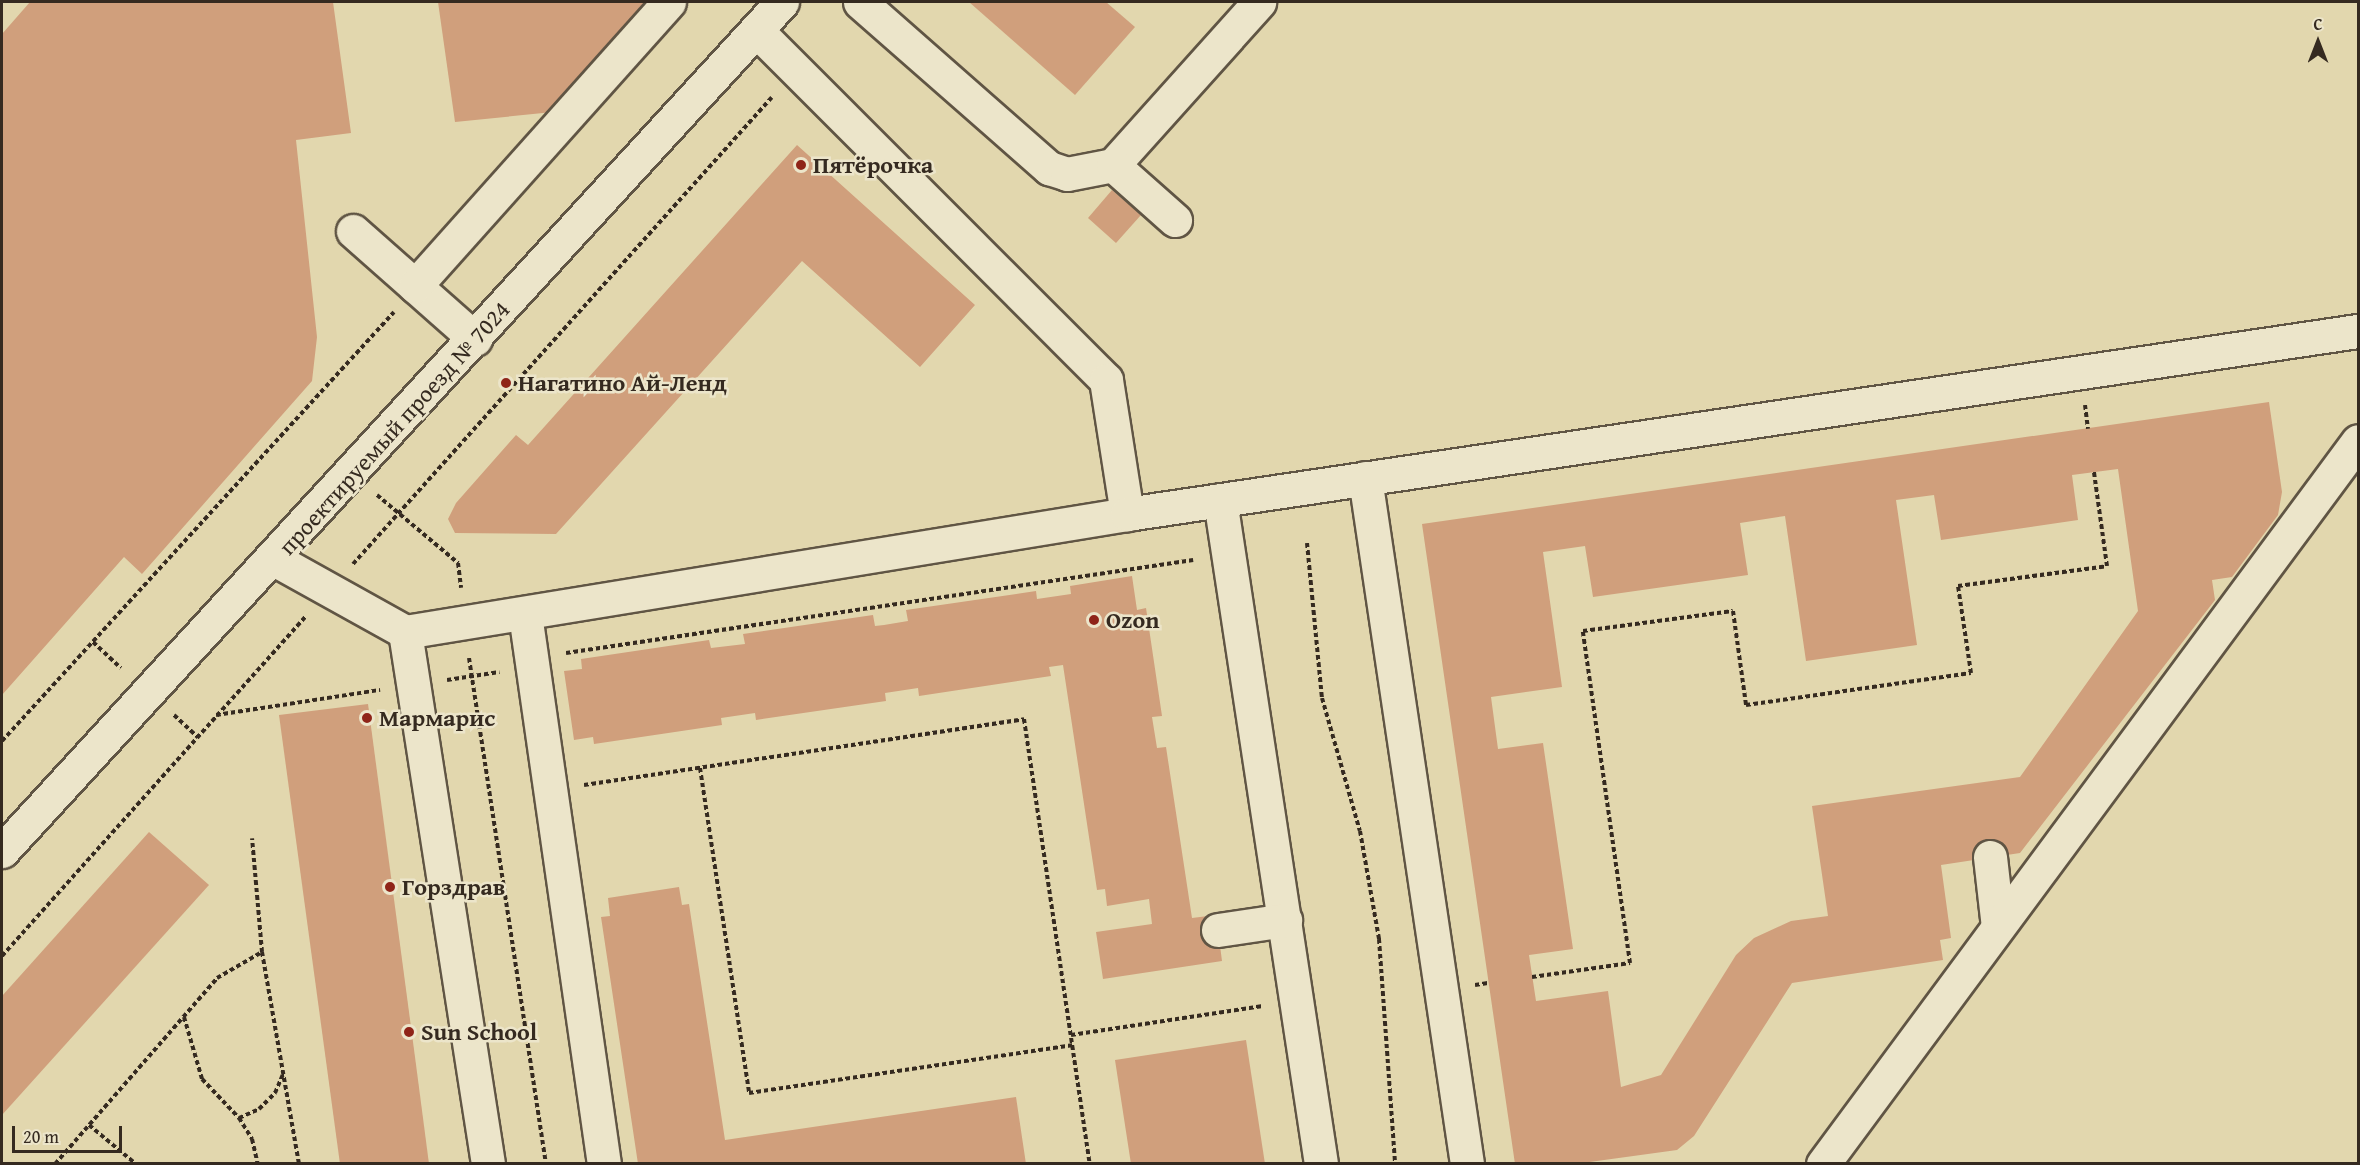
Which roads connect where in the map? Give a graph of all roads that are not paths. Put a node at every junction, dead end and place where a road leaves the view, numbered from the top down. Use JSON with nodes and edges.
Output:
{"nodes":[{"id":1,"x":669,"y":2,"type":"edge"},
{"id":2,"x":782,"y":2,"type":"edge"},
{"id":3,"x":860,"y":2,"type":"edge"},
{"id":4,"x":1259,"y":2,"type":"edge"},
{"id":5,"x":756,"y":30,"type":"junction"},
{"id":6,"x":1113,"y":165,"type":"junction"},
{"id":7,"x":1175,"y":220,"type":"dead end"},
{"id":8,"x":353,"y":231,"type":"dead end"},
{"id":9,"x":415,"y":286,"type":"junction"},
{"id":10,"x":2358,"y":331,"type":"edge"},
{"id":11,"x":475,"y":339,"type":"junction"},
{"id":12,"x":2358,"y":441,"type":"edge"},
{"id":13,"x":1365,"y":478,"type":"junction"},
{"id":14,"x":1220,"y":500,"type":"junction"},
{"id":15,"x":1127,"y":514,"type":"junction"},
{"id":16,"x":274,"y":559,"type":"junction"},
{"id":17,"x":525,"y":614,"type":"junction"},
{"id":18,"x":405,"y":632,"type":"junction"},
{"id":19,"x":2,"y":851,"type":"edge"},
{"id":20,"x":1990,"y":858,"type":"dead end"},
{"id":21,"x":1998,"y":927,"type":"junction"},
{"id":22,"x":1286,"y":928,"type":"junction"},
{"id":23,"x":1219,"y":938,"type":"dead end"},
{"id":24,"x":488,"y":1164,"type":"edge"},
{"id":25,"x":604,"y":1164,"type":"edge"},
{"id":26,"x":1321,"y":1164,"type":"edge"},
{"id":27,"x":1467,"y":1164,"type":"edge"},
{"id":28,"x":1823,"y":1164,"type":"edge"}],
"edges":[{"from":1,"to":9,"type":"street"},
{"from":2,"to":5,"type":"street","name":"проектируемый проезд № 7024"},
{"from":3,"to":6,"type":"street"},
{"from":4,"to":6,"type":"street"},
{"from":5,"to":11,"type":"street","name":"проектируемый проезд № 7024"},
{"from":5,"to":15,"type":"street"},
{"from":6,"to":7,"type":"street"},
{"from":8,"to":9,"type":"street"},
{"from":9,"to":11,"type":"street"},
{"from":10,"to":13,"type":"street"},
{"from":11,"to":16,"type":"street","name":"проектируемый проезд № 7024"},
{"from":12,"to":21,"type":"street"},
{"from":13,"to":14,"type":"street"},
{"from":13,"to":27,"type":"street"},
{"from":14,"to":15,"type":"street"},
{"from":14,"to":22,"type":"street"},
{"from":15,"to":17,"type":"street"},
{"from":16,"to":18,"type":"street"},
{"from":16,"to":19,"type":"street","name":"проектируемый проезд № 7024"},
{"from":17,"to":18,"type":"street"},
{"from":17,"to":25,"type":"street"},
{"from":18,"to":24,"type":"street"},
{"from":20,"to":21,"type":"street"},
{"from":21,"to":28,"type":"street"},
{"from":22,"to":23,"type":"street"},
{"from":22,"to":26,"type":"street"}]}
